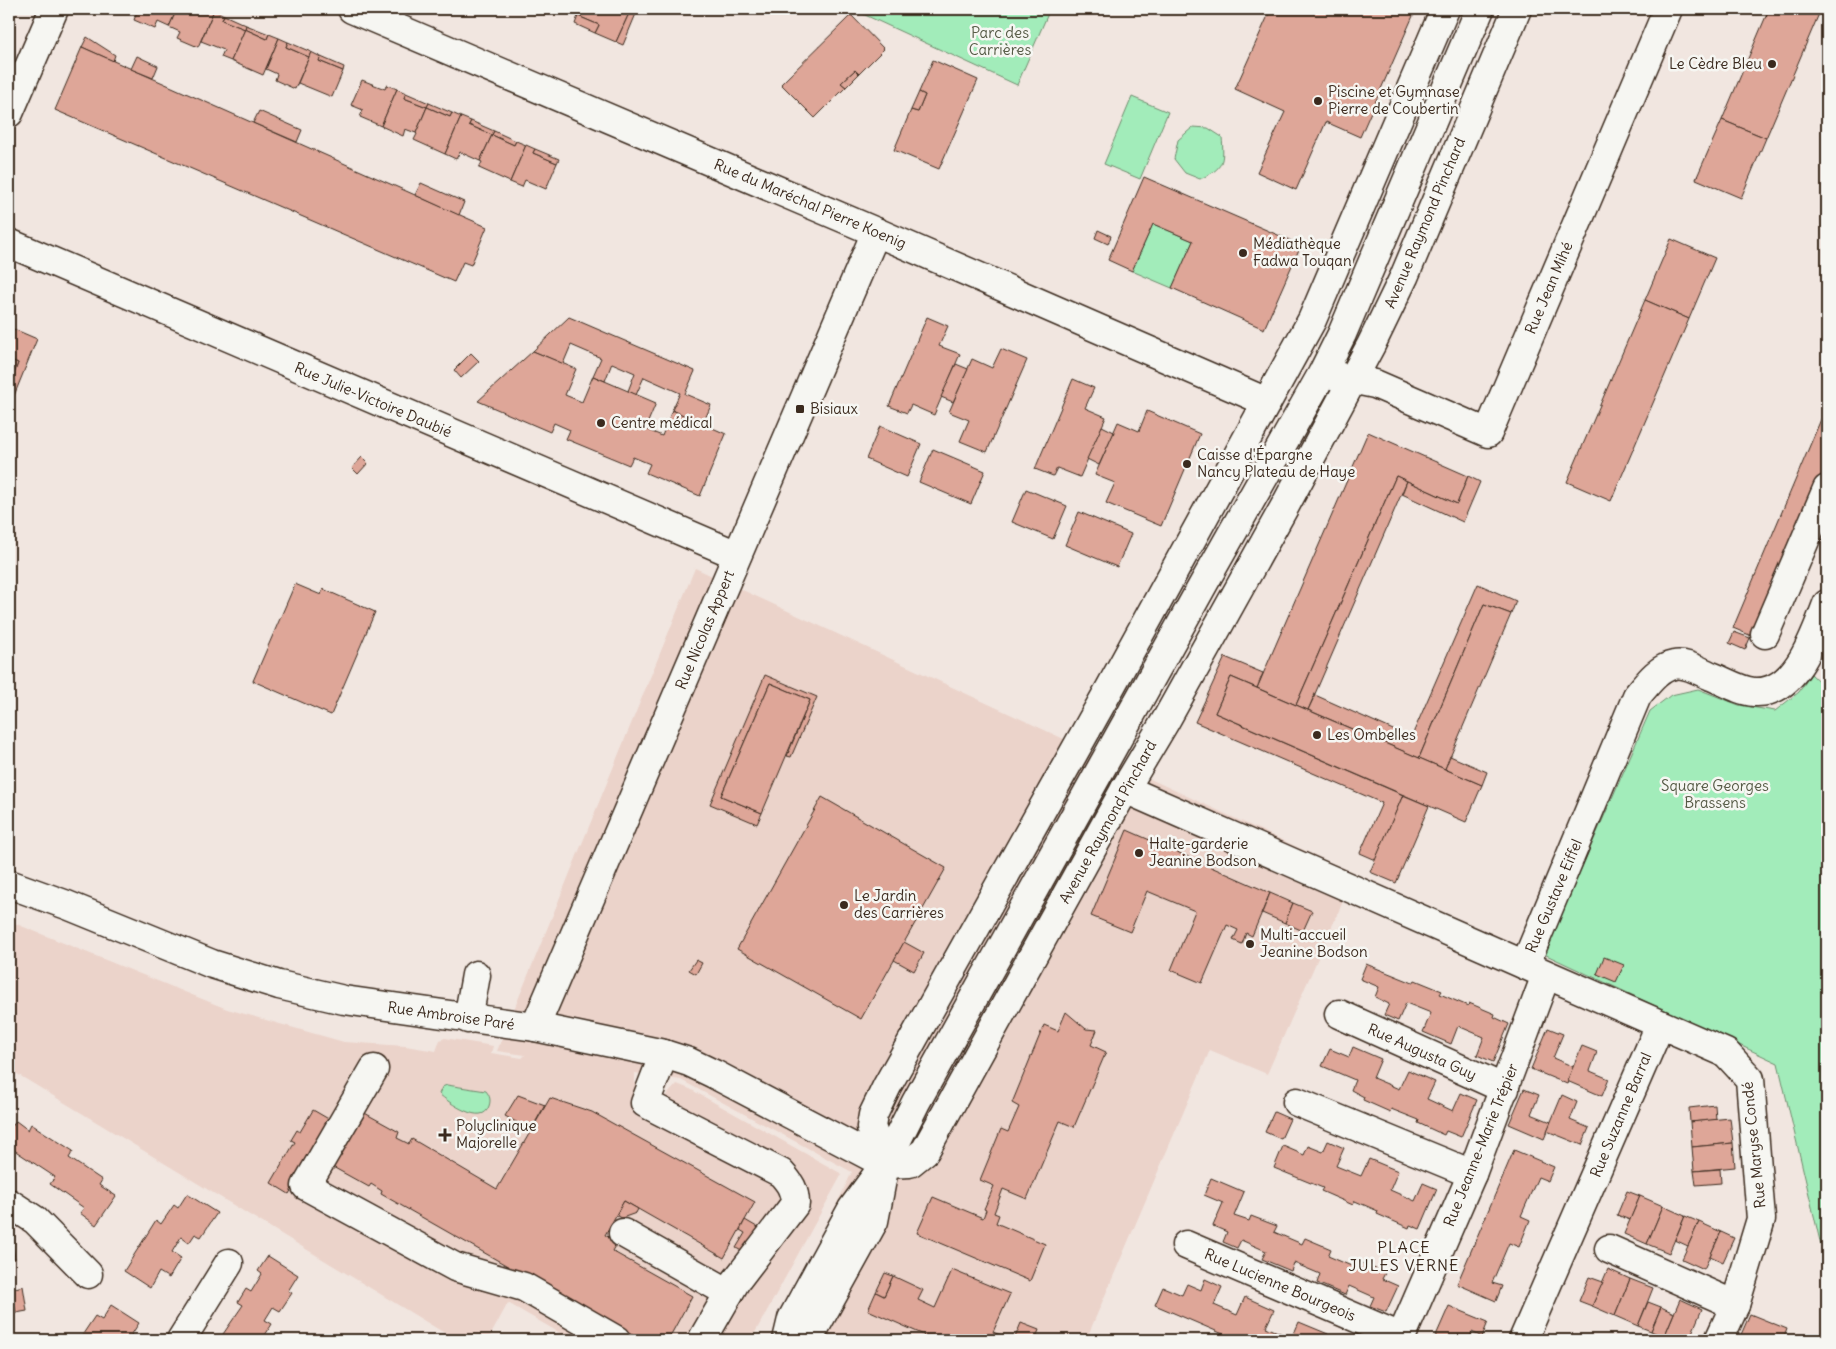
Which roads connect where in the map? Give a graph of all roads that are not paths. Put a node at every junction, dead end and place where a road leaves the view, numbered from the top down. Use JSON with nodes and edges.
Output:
{"nodes":[{"id":1,"x":54,"y":9,"type":"edge"},
{"id":2,"x":352,"y":9,"type":"edge"},
{"id":3,"x":1445,"y":9,"type":"edge"},
{"id":4,"x":1480,"y":9,"type":"edge"},
{"id":5,"x":1517,"y":9,"type":"edge"},
{"id":6,"x":1668,"y":9,"type":"edge"},
{"id":7,"x":9,"y":113,"type":"edge"},
{"id":8,"x":876,"y":232,"type":"junction"},
{"id":9,"x":9,"y":243,"type":"edge"},
{"id":10,"x":1322,"y":374,"type":"junction"},
{"id":11,"x":1281,"y":376,"type":"junction"},
{"id":12,"x":1352,"y":380,"type":"junction"},
{"id":13,"x":1267,"y":402,"type":"junction"},
{"id":14,"x":1254,"y":428,"type":"junction"},
{"id":15,"x":1277,"y":454,"type":"junction"},
{"id":16,"x":1312,"y":455,"type":"junction"},
{"id":17,"x":1827,"y":489,"type":"edge"},
{"id":18,"x":737,"y":555,"type":"junction"},
{"id":19,"x":1827,"y":604,"type":"edge"},
{"id":20,"x":1765,"y":634,"type":"dead end"},
{"id":21,"x":1125,"y":789,"type":"junction"},
{"id":22,"x":9,"y":884,"type":"edge"},
{"id":23,"x":1536,"y":970,"type":"junction"},
{"id":24,"x":476,"y":975,"type":"dead end"},
{"id":25,"x":1339,"y":1014,"type":"dead end"},
{"id":26,"x":468,"y":1018,"type":"junction"},
{"id":27,"x":1660,"y":1025,"type":"junction"},
{"id":28,"x":535,"y":1028,"type":"junction"},
{"id":29,"x":664,"y":1054,"type":"junction"},
{"id":30,"x":374,"y":1069,"type":"dead end"},
{"id":31,"x":1505,"y":1089,"type":"junction"},
{"id":32,"x":1297,"y":1102,"type":"dead end"},
{"id":33,"x":885,"y":1164,"type":"junction"},
{"id":34,"x":1472,"y":1174,"type":"junction"},
{"id":35,"x":9,"y":1203,"type":"edge"},
{"id":36,"x":623,"y":1233,"type":"dead end"},
{"id":37,"x":1186,"y":1244,"type":"dead end"},
{"id":38,"x":1609,"y":1249,"type":"dead end"},
{"id":39,"x":229,"y":1263,"type":"dead end"},
{"id":40,"x":88,"y":1274,"type":"dead end"},
{"id":41,"x":729,"y":1293,"type":"junction"},
{"id":42,"x":1735,"y":1305,"type":"junction"},
{"id":43,"x":1400,"y":1339,"type":"edge"},
{"id":44,"x":180,"y":1340,"type":"edge"},
{"id":45,"x":616,"y":1340,"type":"edge"},
{"id":46,"x":702,"y":1340,"type":"edge"},
{"id":47,"x":787,"y":1340,"type":"edge"},
{"id":48,"x":805,"y":1340,"type":"edge"},
{"id":49,"x":1524,"y":1340,"type":"edge"},
{"id":50,"x":1719,"y":1340,"type":"edge"}],
"edges":[{"from":1,"to":7,"type":"street"},
{"from":2,"to":8,"type":"street","name":"Rue du Maréchal Pierre Koenig"},
{"from":3,"to":11,"type":"street"},
{"from":4,"to":10,"type":"street"},
{"from":5,"to":12,"type":"street","name":"Avenue Raymond Pinchard"},
{"from":6,"to":12,"type":"street","name":"Rue Jean Mihé"},
{"from":8,"to":13,"type":"street","name":"Rue du Maréchal Pierre Koenig"},
{"from":8,"to":18,"type":"street","name":"Rue Nicolas Appert"},
{"from":9,"to":18,"type":"street","name":"Rue Julie-Victoire Daubié"},
{"from":10,"to":11,"type":"street"},
{"from":10,"to":12,"type":"street"},
{"from":10,"to":15,"type":"street"},
{"from":11,"to":13,"type":"street"},
{"from":12,"to":16,"type":"street","name":"Avenue Raymond Pinchard"},
{"from":13,"to":14,"type":"street"},
{"from":14,"to":15,"type":"street"},
{"from":14,"to":33,"type":"street"},
{"from":15,"to":16,"type":"street"},
{"from":15,"to":33,"type":"street"},
{"from":16,"to":21,"type":"street","name":"Avenue Raymond Pinchard"},
{"from":17,"to":20,"type":"street"},
{"from":18,"to":28,"type":"street","name":"Rue Nicolas Appert"},
{"from":19,"to":23,"type":"street","name":"Rue Gustave Eiffel"},
{"from":21,"to":23,"type":"street","name":"Rue Gustave Eiffel"},
{"from":21,"to":33,"type":"street","name":"Avenue Raymond Pinchard"},
{"from":22,"to":26,"type":"street","name":"Rue Ambroise Paré"},
{"from":23,"to":27,"type":"street"},
{"from":23,"to":31,"type":"street","name":"Rue Jeanne-Marie Trépier"},
{"from":24,"to":26,"type":"street"},
{"from":25,"to":31,"type":"street","name":"Rue Augusta Guy"},
{"from":26,"to":28,"type":"street","name":"Rue Ambroise Paré"},
{"from":27,"to":42,"type":"street","name":"Rue Maryse Condé"},
{"from":27,"to":49,"type":"street","name":"Rue Suzanne Barral"},
{"from":28,"to":29,"type":"street","name":"Rue Ambroise Paré"},
{"from":29,"to":33,"type":"street","name":"Rue Ambroise Paré"},
{"from":29,"to":41,"type":"street"},
{"from":30,"to":45,"type":"street"},
{"from":31,"to":34,"type":"street","name":"Rue Jeanne-Marie Trépier"},
{"from":32,"to":34,"type":"street"},
{"from":33,"to":47,"type":"street"},
{"from":33,"to":48,"type":"street"},
{"from":34,"to":43,"type":"street","name":"Rue Jeanne-Marie Trépier"},
{"from":35,"to":40,"type":"street"},
{"from":36,"to":41,"type":"street"},
{"from":37,"to":43,"type":"street","name":"Rue Lucienne Bourgeois"},
{"from":38,"to":42,"type":"street"},
{"from":39,"to":44,"type":"street"},
{"from":41,"to":46,"type":"street"},
{"from":42,"to":50,"type":"street","name":"Rue Maryse Condé"}]}
